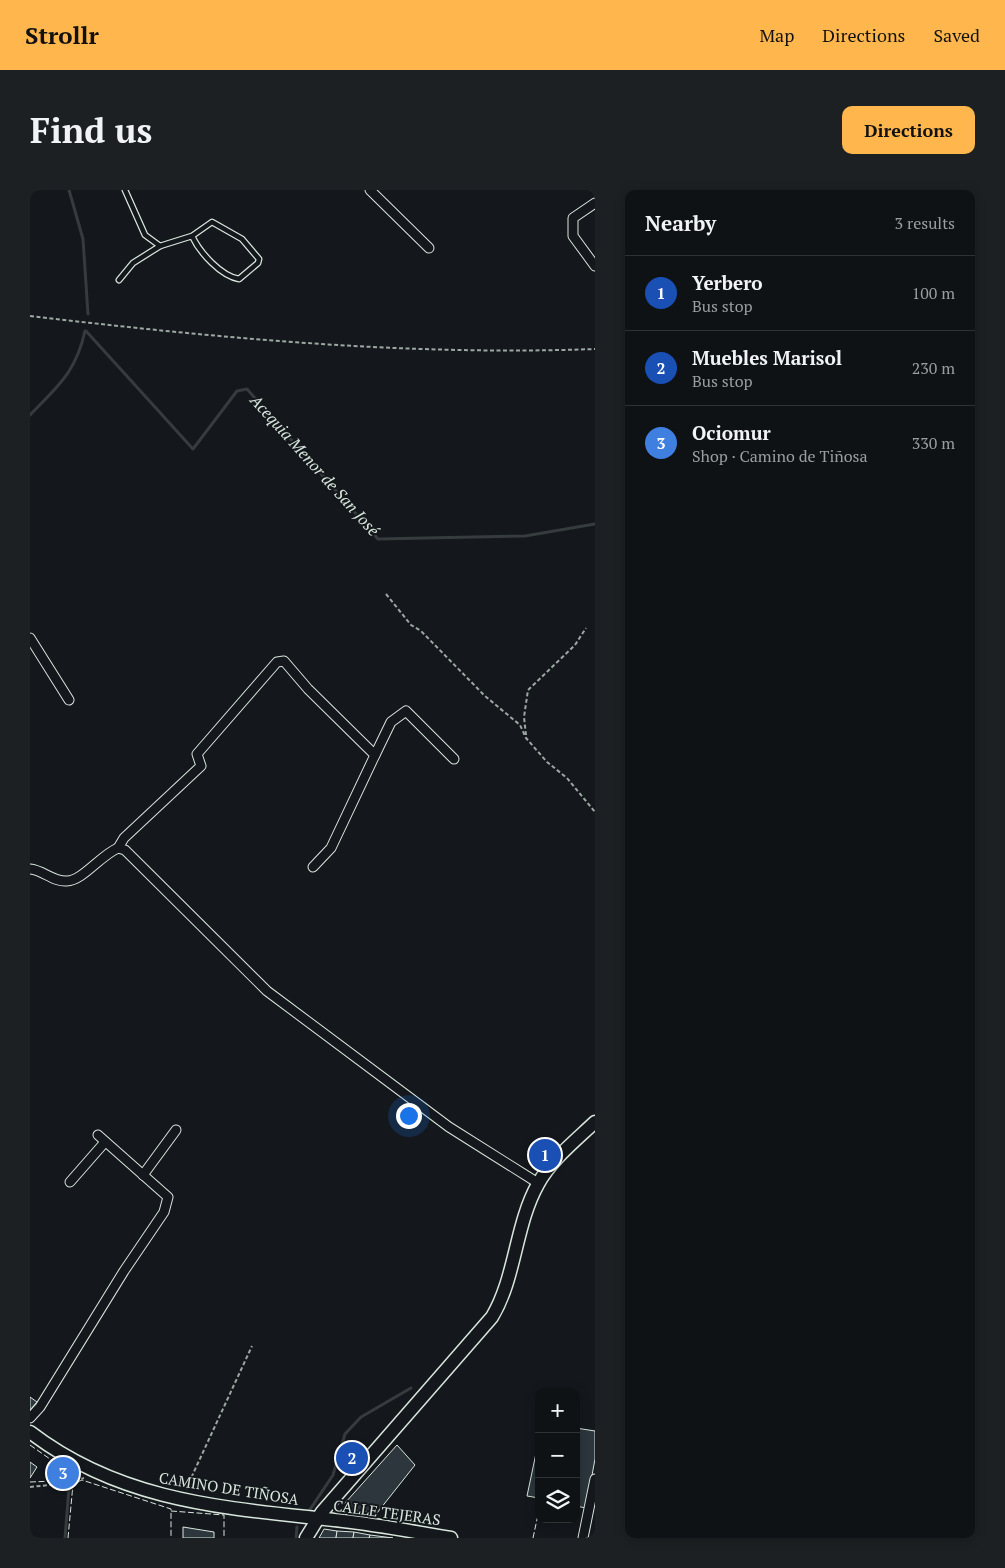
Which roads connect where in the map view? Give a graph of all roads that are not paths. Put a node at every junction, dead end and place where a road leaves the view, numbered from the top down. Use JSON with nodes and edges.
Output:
{"nodes":[{"id":1,"x":125,"y":190,"type":"edge"},
{"id":2,"x":370,"y":190,"type":"edge"},
{"id":3,"x":595,"y":202,"type":"edge"},
{"id":4,"x":192,"y":236,"type":"junction"},
{"id":5,"x":160,"y":246,"type":"junction"},
{"id":6,"x":428,"y":248,"type":"dead end"},
{"id":7,"x":595,"y":266,"type":"edge"},
{"id":8,"x":119,"y":280,"type":"dead end"},
{"id":9,"x":30,"y":638,"type":"edge"},
{"id":10,"x":69,"y":700,"type":"dead end"},
{"id":11,"x":376,"y":755,"type":"junction"},
{"id":12,"x":454,"y":759,"type":"dead end"},
{"id":13,"x":118,"y":848,"type":"junction"},
{"id":14,"x":313,"y":867,"type":"dead end"},
{"id":15,"x":30,"y":869,"type":"edge"},
{"id":16,"x":595,"y":1122,"type":"edge"},
{"id":17,"x":176,"y":1130,"type":"dead end"},
{"id":18,"x":98,"y":1135,"type":"dead end"},
{"id":19,"x":105,"y":1142,"type":"junction"},
{"id":20,"x":143,"y":1175,"type":"junction"},
{"id":21,"x":70,"y":1182,"type":"dead end"},
{"id":22,"x":538,"y":1184,"type":"junction"},
{"id":23,"x":30,"y":1418,"type":"edge"},
{"id":24,"x":30,"y":1432,"type":"edge"},
{"id":25,"x":595,"y":1479,"type":"edge"},
{"id":26,"x":317,"y":1518,"type":"junction"},
{"id":27,"x":430,"y":1536,"type":"edge"},
{"id":28,"x":306,"y":1538,"type":"edge"},
{"id":29,"x":451,"y":1538,"type":"edge"},
{"id":30,"x":583,"y":1538,"type":"edge"}],
"edges":[{"from":1,"to":5,"type":"lane"},
{"from":2,"to":6,"type":"street"},
{"from":3,"to":7,"type":"street"},
{"from":4,"to":4,"type":"lane"},
{"from":4,"to":5,"type":"lane"},
{"from":5,"to":8,"type":"lane"},
{"from":9,"to":10,"type":"street"},
{"from":11,"to":12,"type":"street"},
{"from":11,"to":13,"type":"street"},
{"from":11,"to":14,"type":"street"},
{"from":13,"to":15,"type":"street"},
{"from":13,"to":22,"type":"street"},
{"from":16,"to":22,"type":"main road"},
{"from":17,"to":20,"type":"street"},
{"from":18,"to":19,"type":"street"},
{"from":19,"to":20,"type":"street"},
{"from":19,"to":21,"type":"street"},
{"from":20,"to":23,"type":"street"},
{"from":22,"to":26,"type":"main road"},
{"from":24,"to":26,"type":"main road","name":"CAMINO DE TIÑOSA"},
{"from":25,"to":30,"type":"street"},
{"from":26,"to":27,"type":"main road","name":"CALLE TEJERAS"},
{"from":26,"to":28,"type":"main road"},
{"from":27,"to":29,"type":"main road","name":"CALLE TEJERAS"}]}
